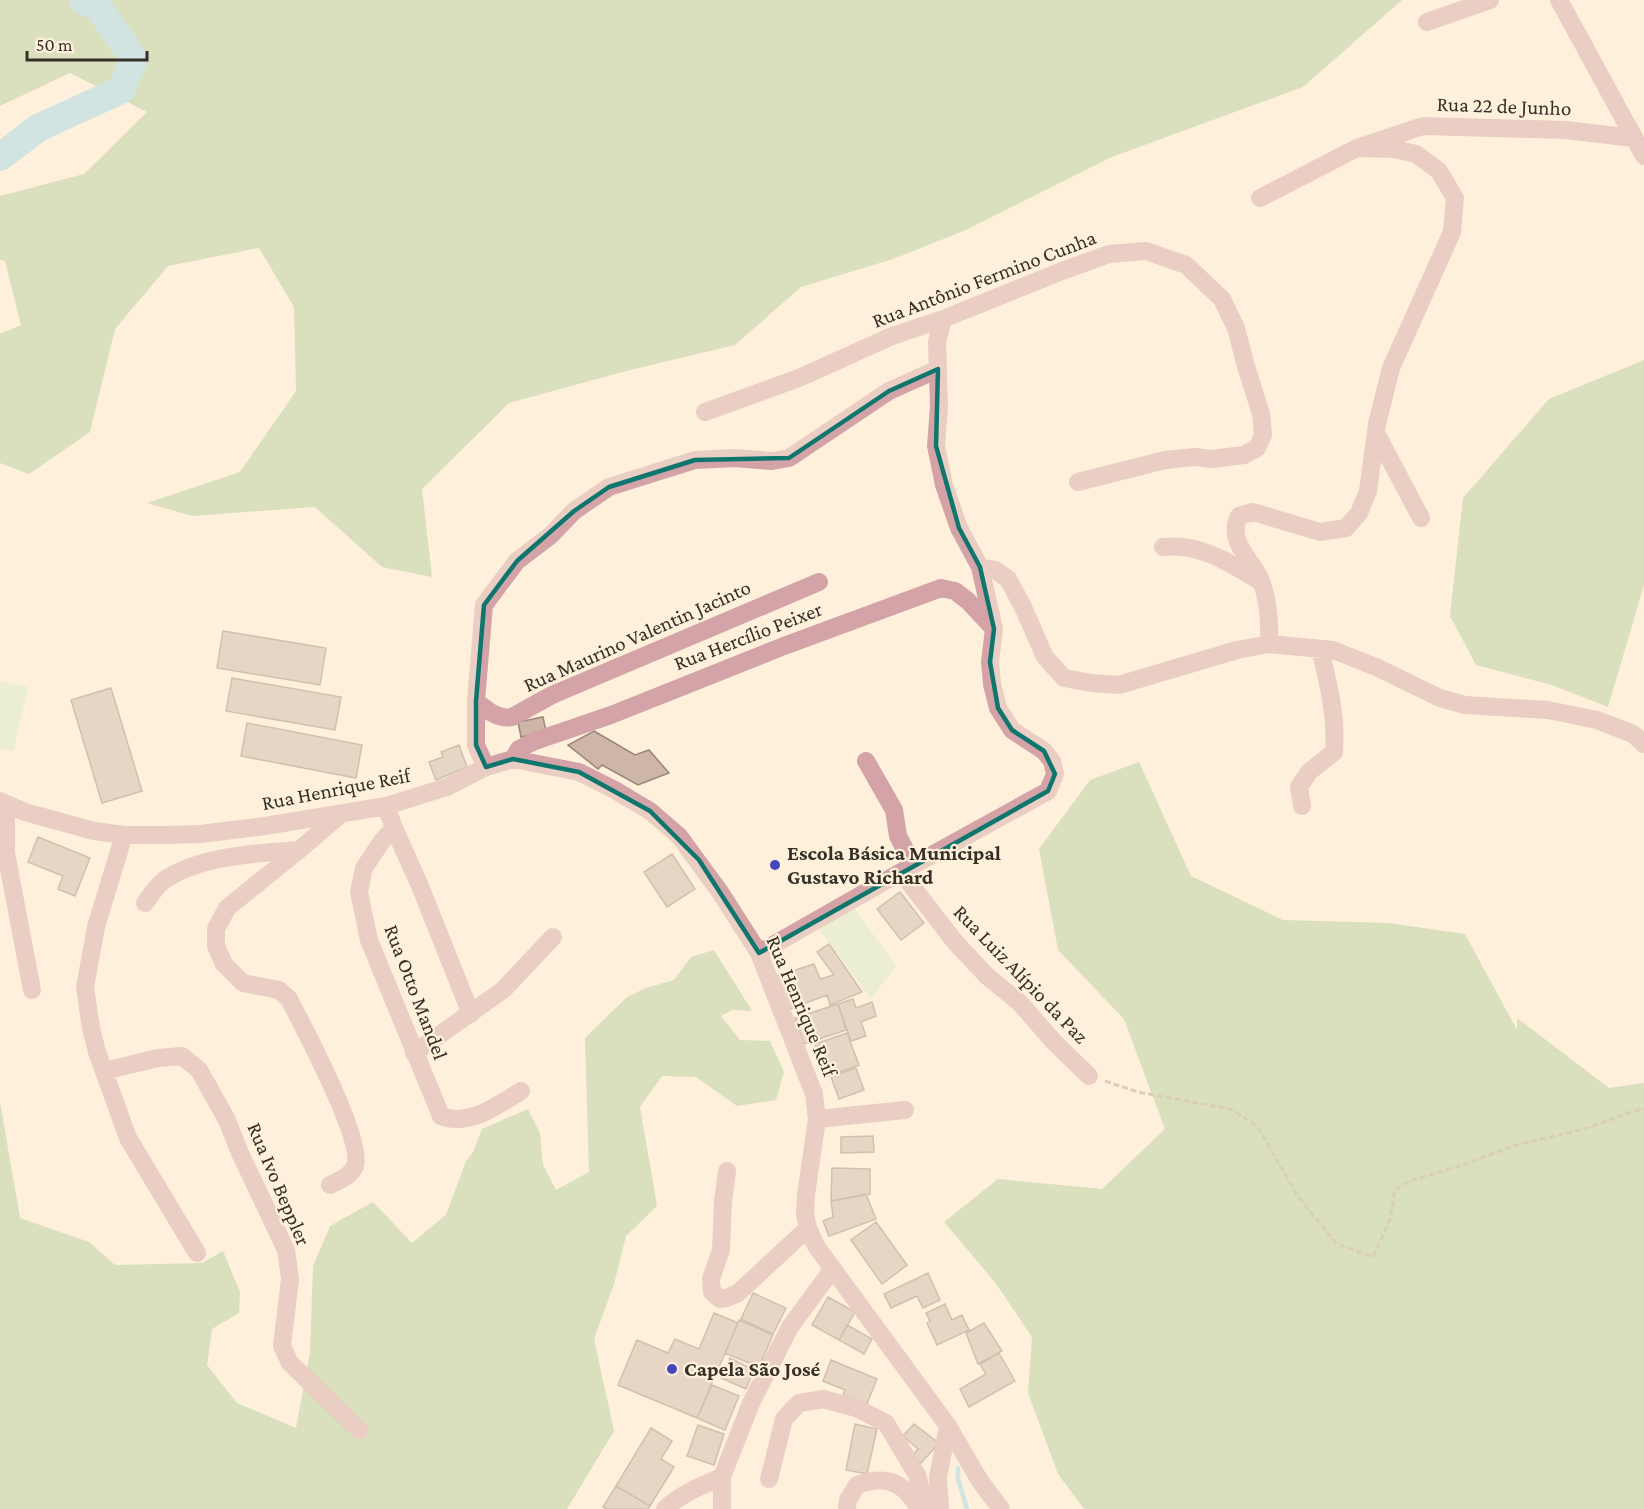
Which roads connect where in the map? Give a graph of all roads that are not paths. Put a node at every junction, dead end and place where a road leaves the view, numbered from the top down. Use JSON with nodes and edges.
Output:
{"nodes":[{"id":1,"x":1491,"y":0,"type":"edge"},
{"id":2,"x":1559,"y":0,"type":"edge"},
{"id":3,"x":1427,"y":22,"type":"dead end"},
{"id":4,"x":1633,"y":138,"type":"junction"},
{"id":5,"x":1357,"y":148,"type":"junction"},
{"id":6,"x":1644,"y":156,"type":"edge"},
{"id":7,"x":1260,"y":198,"type":"dead end"},
{"id":8,"x":943,"y":320,"type":"junction"},
{"id":9,"x":938,"y":369,"type":"junction"},
{"id":10,"x":705,"y":412,"type":"dead end"},
{"id":11,"x":1376,"y":433,"type":"junction"},
{"id":12,"x":1078,"y":482,"type":"dead end"},
{"id":13,"x":1421,"y":518,"type":"dead end"},
{"id":14,"x":1163,"y":546,"type":"dead end"},
{"id":15,"x":980,"y":567,"type":"junction"},
{"id":16,"x":819,"y":582,"type":"dead end"},
{"id":17,"x":1262,"y":582,"type":"junction"},
{"id":18,"x":994,"y":629,"type":"junction"},
{"id":19,"x":1269,"y":644,"type":"junction"},
{"id":20,"x":1320,"y":649,"type":"junction"},
{"id":21,"x":476,"y":701,"type":"junction"},
{"id":22,"x":1644,"y":744,"type":"edge"},
{"id":23,"x":513,"y":759,"type":"junction"},
{"id":24,"x":867,"y":760,"type":"dead end"},
{"id":25,"x":486,"y":767,"type":"junction"},
{"id":26,"x":3,"y":803,"type":"edge"},
{"id":27,"x":386,"y":806,"type":"junction"},
{"id":28,"x":1302,"y":806,"type":"dead end"},
{"id":29,"x":340,"y":815,"type":"junction"},
{"id":30,"x":394,"y":828,"type":"junction"},
{"id":31,"x":124,"y":835,"type":"junction"},
{"id":32,"x":299,"y":850,"type":"junction"},
{"id":33,"x":3,"y":851,"type":"edge"},
{"id":34,"x":907,"y":868,"type":"junction"},
{"id":35,"x":145,"y":903,"type":"dead end"},
{"id":36,"x":553,"y":938,"type":"dead end"},
{"id":37,"x":759,"y":953,"type":"junction"},
{"id":38,"x":32,"y":990,"type":"dead end"},
{"id":39,"x":471,"y":1014,"type":"junction"},
{"id":40,"x":414,"y":1053,"type":"junction"},
{"id":41,"x":104,"y":1071,"type":"junction"},
{"id":42,"x":1089,"y":1076,"type":"road end"},
{"id":43,"x":521,"y":1091,"type":"dead end"},
{"id":44,"x":905,"y":1110,"type":"dead end"},
{"id":45,"x":817,"y":1119,"type":"junction"},
{"id":46,"x":727,"y":1172,"type":"dead end"},
{"id":47,"x":330,"y":1185,"type":"dead end"},
{"id":48,"x":808,"y":1228,"type":"junction"},
{"id":49,"x":197,"y":1253,"type":"dead end"},
{"id":50,"x":832,"y":1270,"type":"junction"},
{"id":51,"x":948,"y":1426,"type":"junction"},
{"id":52,"x":359,"y":1430,"type":"dead end"},
{"id":53,"x":722,"y":1477,"type":"junction"},
{"id":54,"x":769,"y":1479,"type":"dead end"},
{"id":55,"x":665,"y":1509,"type":"edge"},
{"id":56,"x":722,"y":1509,"type":"edge"},
{"id":57,"x":847,"y":1509,"type":"edge"},
{"id":58,"x":919,"y":1509,"type":"edge"},
{"id":59,"x":926,"y":1509,"type":"edge"},
{"id":60,"x":940,"y":1509,"type":"edge"},
{"id":61,"x":1002,"y":1509,"type":"edge"}],
"edges":[{"from":1,"to":3,"type":"street"},
{"from":2,"to":4,"type":"street"},
{"from":4,"to":5,"type":"street","name":"Rua 22 de Junho"},
{"from":4,"to":6,"type":"street"},
{"from":5,"to":7,"type":"street","name":"Rua 22 de Junho"},
{"from":5,"to":11,"type":"street"},
{"from":8,"to":9,"type":"street"},
{"from":8,"to":10,"type":"street","name":"Rua Antônio Fermino Cunha"},
{"from":8,"to":12,"type":"street","name":"Rua Antônio Fermino Cunha"},
{"from":9,"to":15,"type":"street"},
{"from":9,"to":21,"type":"street"},
{"from":11,"to":13,"type":"street"},
{"from":11,"to":17,"type":"street"},
{"from":14,"to":17,"type":"street"},
{"from":15,"to":18,"type":"street"},
{"from":15,"to":19,"type":"street"},
{"from":16,"to":21,"type":"street","name":"Rua Maurino Valentin Jacinto"},
{"from":17,"to":19,"type":"street"},
{"from":18,"to":23,"type":"street","name":"Rua Hercílio Peixer"},
{"from":18,"to":34,"type":"street"},
{"from":19,"to":20,"type":"street"},
{"from":20,"to":22,"type":"street"},
{"from":20,"to":28,"type":"street"},
{"from":21,"to":25,"type":"street"},
{"from":23,"to":25,"type":"street","name":"Rua Henrique Reif"},
{"from":23,"to":37,"type":"street","name":"Rua Henrique Reif"},
{"from":24,"to":34,"type":"street","name":"Rua Luiz Alípio da Paz"},
{"from":25,"to":27,"type":"street","name":"Rua Henrique Reif"},
{"from":26,"to":31,"type":"street","name":"Rua Henrique Reif"},
{"from":26,"to":33,"type":"street"},
{"from":27,"to":29,"type":"street","name":"Rua Henrique Reif"},
{"from":27,"to":30,"type":"street"},
{"from":29,"to":31,"type":"street","name":"Rua Henrique Reif"},
{"from":29,"to":32,"type":"street"},
{"from":30,"to":39,"type":"street"},
{"from":30,"to":40,"type":"street","name":"Rua Otto Mandel"},
{"from":31,"to":41,"type":"street"},
{"from":32,"to":35,"type":"street"},
{"from":32,"to":47,"type":"street"},
{"from":33,"to":38,"type":"street"},
{"from":34,"to":37,"type":"street"},
{"from":34,"to":42,"type":"street","name":"Rua Luiz Alípio da Paz"},
{"from":36,"to":39,"type":"street"},
{"from":37,"to":45,"type":"street","name":"Rua Henrique Reif"},
{"from":39,"to":40,"type":"street"},
{"from":40,"to":43,"type":"street","name":"Rua Otto Mandel"},
{"from":41,"to":49,"type":"street"},
{"from":41,"to":52,"type":"street","name":"Rua Ivo Beppler"},
{"from":44,"to":45,"type":"street"},
{"from":45,"to":48,"type":"street","name":"Rua Henrique Reif"},
{"from":46,"to":48,"type":"street"},
{"from":48,"to":50,"type":"street","name":"Rua Henrique Reif"},
{"from":50,"to":51,"type":"street","name":"Rua Henrique Reif"},
{"from":50,"to":53,"type":"street"},
{"from":51,"to":60,"type":"street"},
{"from":51,"to":61,"type":"street","name":"Rua Henrique Reif"},
{"from":53,"to":55,"type":"street"},
{"from":53,"to":56,"type":"street"},
{"from":54,"to":59,"type":"street"},
{"from":57,"to":58,"type":"street"}]}
